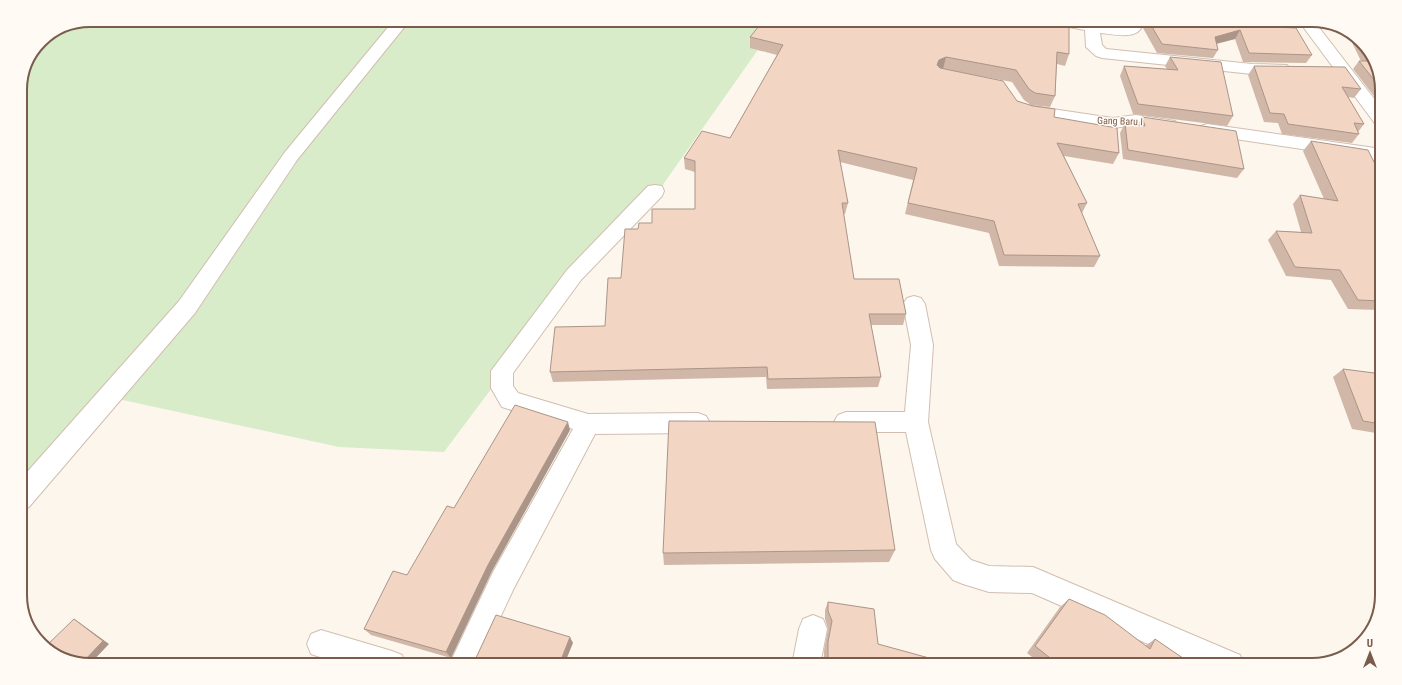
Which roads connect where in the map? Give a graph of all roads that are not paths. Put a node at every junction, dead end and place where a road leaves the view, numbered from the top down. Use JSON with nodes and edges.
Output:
{"nodes":[{"id":1,"x":396,"y":27,"type":"edge"},
{"id":2,"x":1092,"y":27,"type":"joint"},
{"id":3,"x":1133,"y":27,"type":"edge"},
{"id":4,"x":1310,"y":27,"type":"edge"},
{"id":5,"x":1297,"y":72,"type":"edge"},
{"id":6,"x":1013,"y":100,"type":"edge"},
{"id":7,"x":1375,"y":113,"type":"edge"},
{"id":8,"x":1375,"y":154,"type":"edge"},
{"id":9,"x":655,"y":191,"type":"dead end"},
{"id":10,"x":914,"y":304,"type":"dead end"},
{"id":11,"x":820,"y":422,"type":"edge"},
{"id":12,"x":916,"y":422,"type":"junction"},
{"id":13,"x":716,"y":423,"type":"edge"},
{"id":14,"x":588,"y":424,"type":"junction"},
{"id":15,"x":27,"y":491,"type":"edge"},
{"id":16,"x":812,"y":629,"type":"dead end"},
{"id":17,"x":320,"y":644,"type":"dead end"},
{"id":18,"x":368,"y":658,"type":"edge"},
{"id":19,"x":466,"y":658,"type":"edge"},
{"id":20,"x":807,"y":658,"type":"edge"},
{"id":21,"x":1214,"y":658,"type":"edge"}],
"edges":[{"from":1,"to":15,"type":"street"},
{"from":2,"to":3,"type":"street"},
{"from":2,"to":5,"type":"street"},
{"from":4,"to":7,"type":"street"},
{"from":6,"to":8,"type":"street","name":"Gang Baru I"},
{"from":9,"to":14,"type":"street"},
{"from":10,"to":12,"type":"street"},
{"from":11,"to":12,"type":"street"},
{"from":12,"to":21,"type":"street"},
{"from":13,"to":14,"type":"street"},
{"from":14,"to":19,"type":"street"},
{"from":16,"to":20,"type":"street"},
{"from":17,"to":18,"type":"street"}]}
